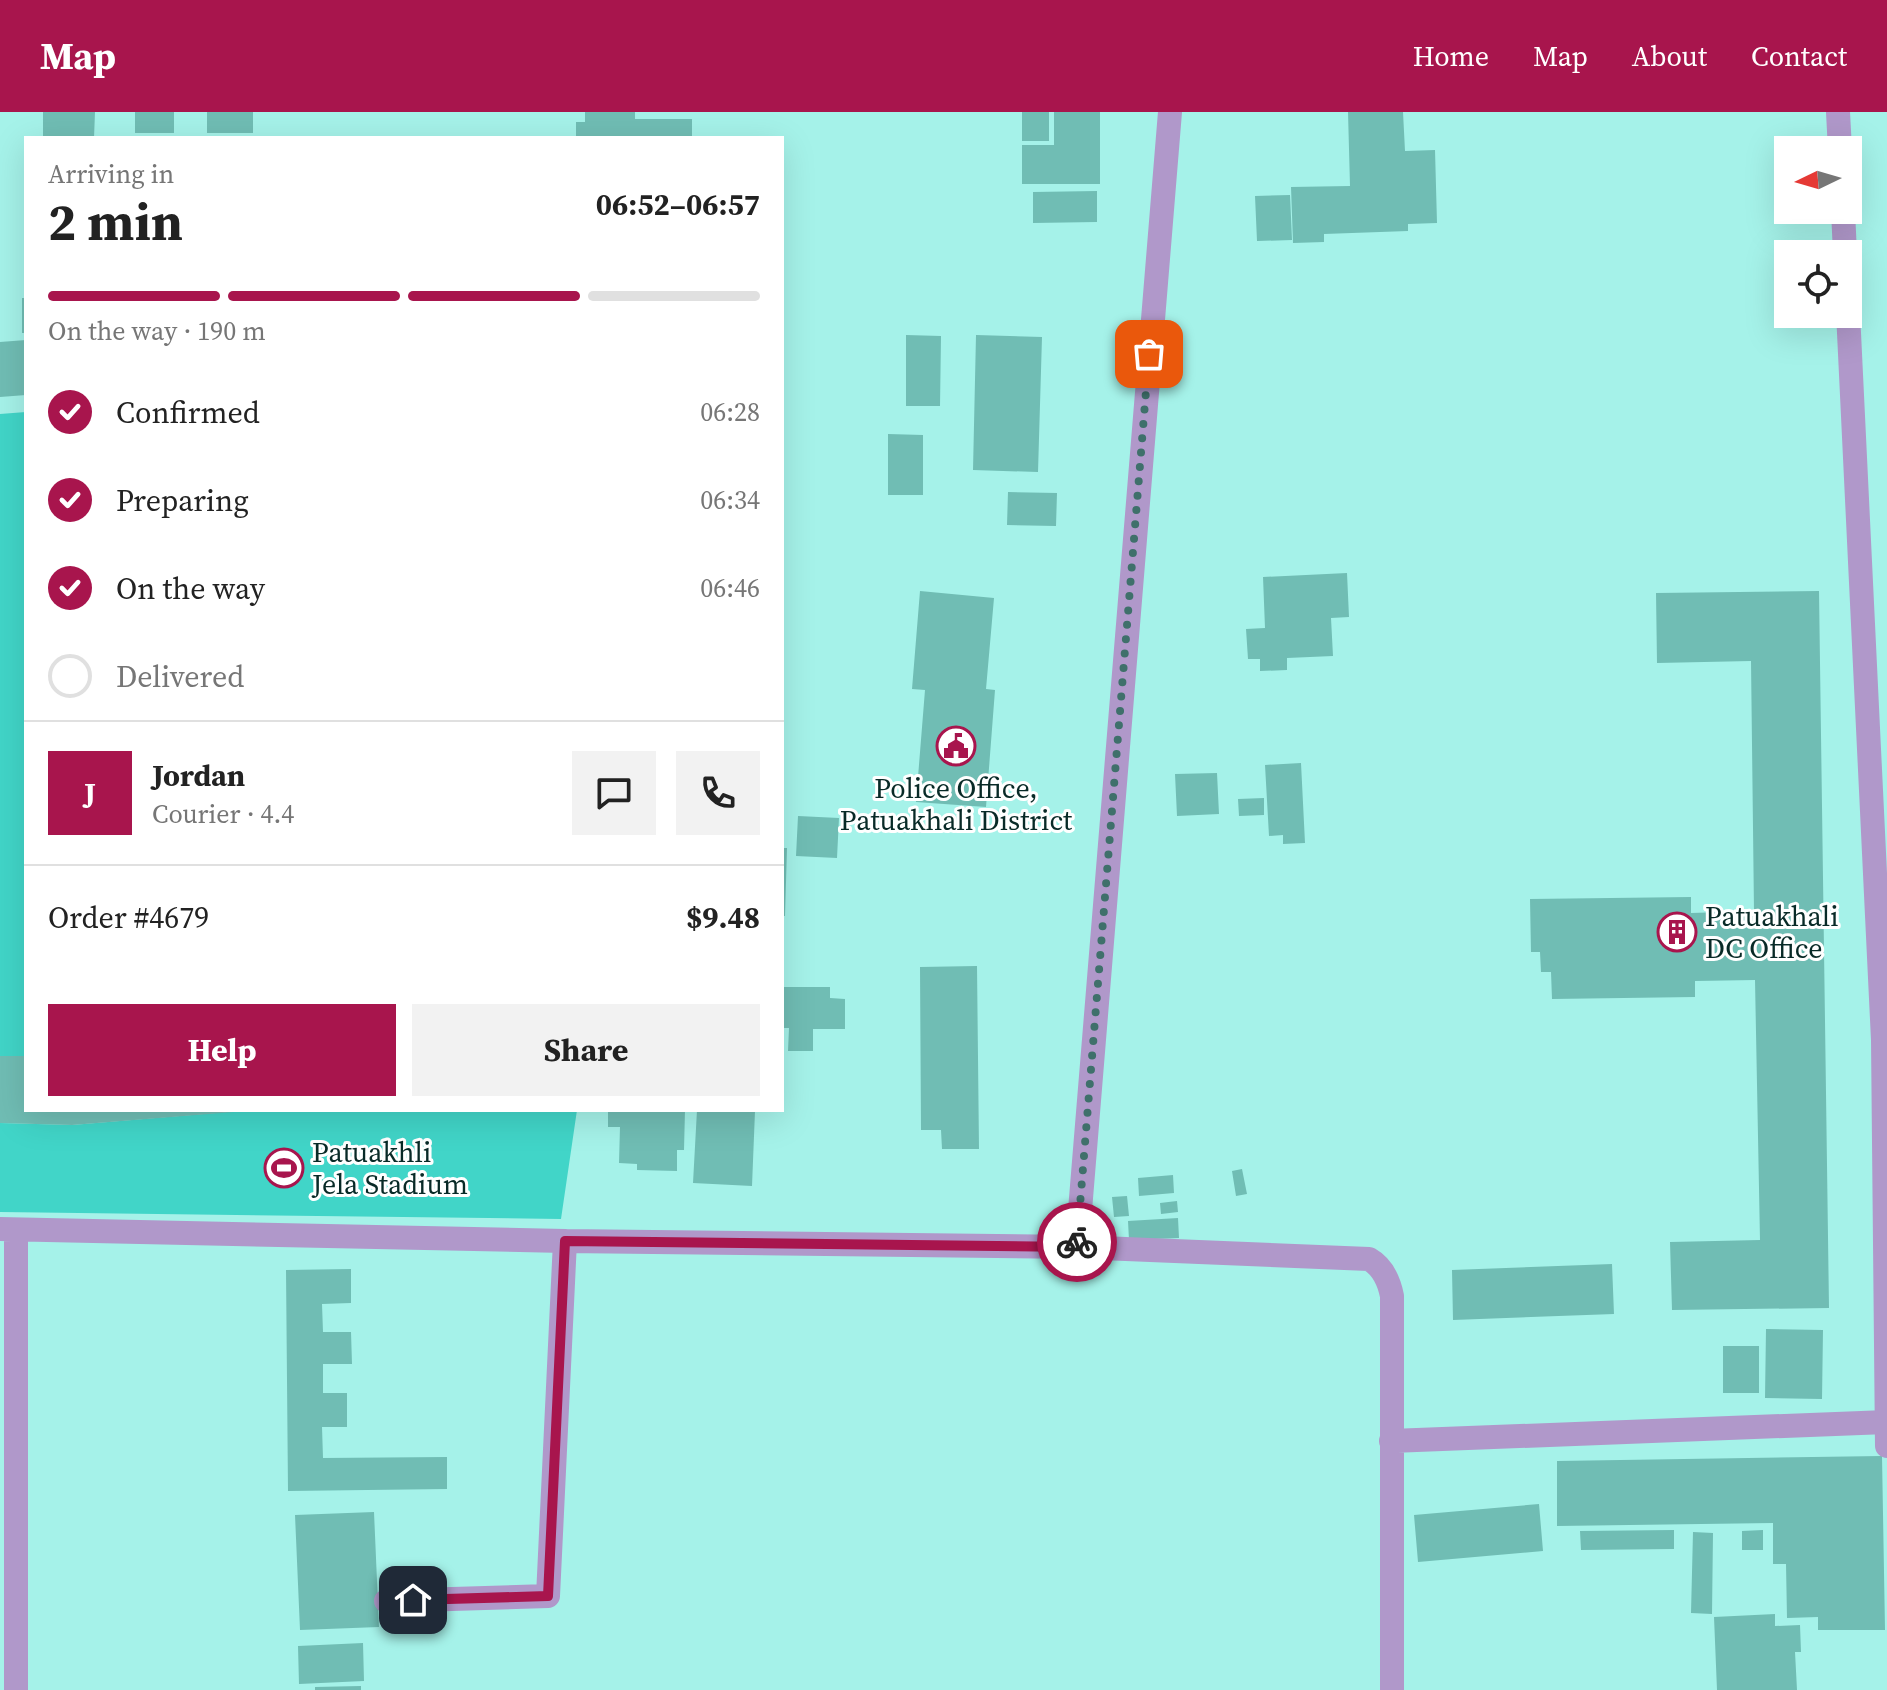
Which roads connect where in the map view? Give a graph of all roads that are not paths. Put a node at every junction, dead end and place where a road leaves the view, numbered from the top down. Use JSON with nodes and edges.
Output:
{"nodes":[{"id":1,"x":1170,"y":112,"type":"edge"},
{"id":2,"x":1838,"y":112,"type":"edge"},
{"id":3,"x":1839,"y":136,"type":"edge"},
{"id":4,"x":1849,"y":328,"type":"edge"},
{"id":5,"x":8,"y":1229,"type":"edge"},
{"id":6,"x":565,"y":1241,"type":"junction"},
{"id":7,"x":1077,"y":1247,"type":"junction"},
{"id":8,"x":1887,"y":1422,"type":"edge"},
{"id":9,"x":1391,"y":1441,"type":"junction"},
{"id":10,"x":1887,"y":1446,"type":"edge"},
{"id":11,"x":386,"y":1601,"type":"dead end"},
{"id":12,"x":16,"y":1690,"type":"edge"},
{"id":13,"x":1392,"y":1690,"type":"edge"}],
"edges":[{"from":1,"to":7,"type":"street"},
{"from":2,"to":3,"type":"street"},
{"from":4,"to":8,"type":"street"},
{"from":5,"to":6,"type":"street"},
{"from":5,"to":12,"type":"street"},
{"from":6,"to":7,"type":"street"},
{"from":6,"to":11,"type":"street"},
{"from":7,"to":9,"type":"street"},
{"from":8,"to":9,"type":"street"},
{"from":8,"to":10,"type":"street"},
{"from":9,"to":13,"type":"street"}]}
